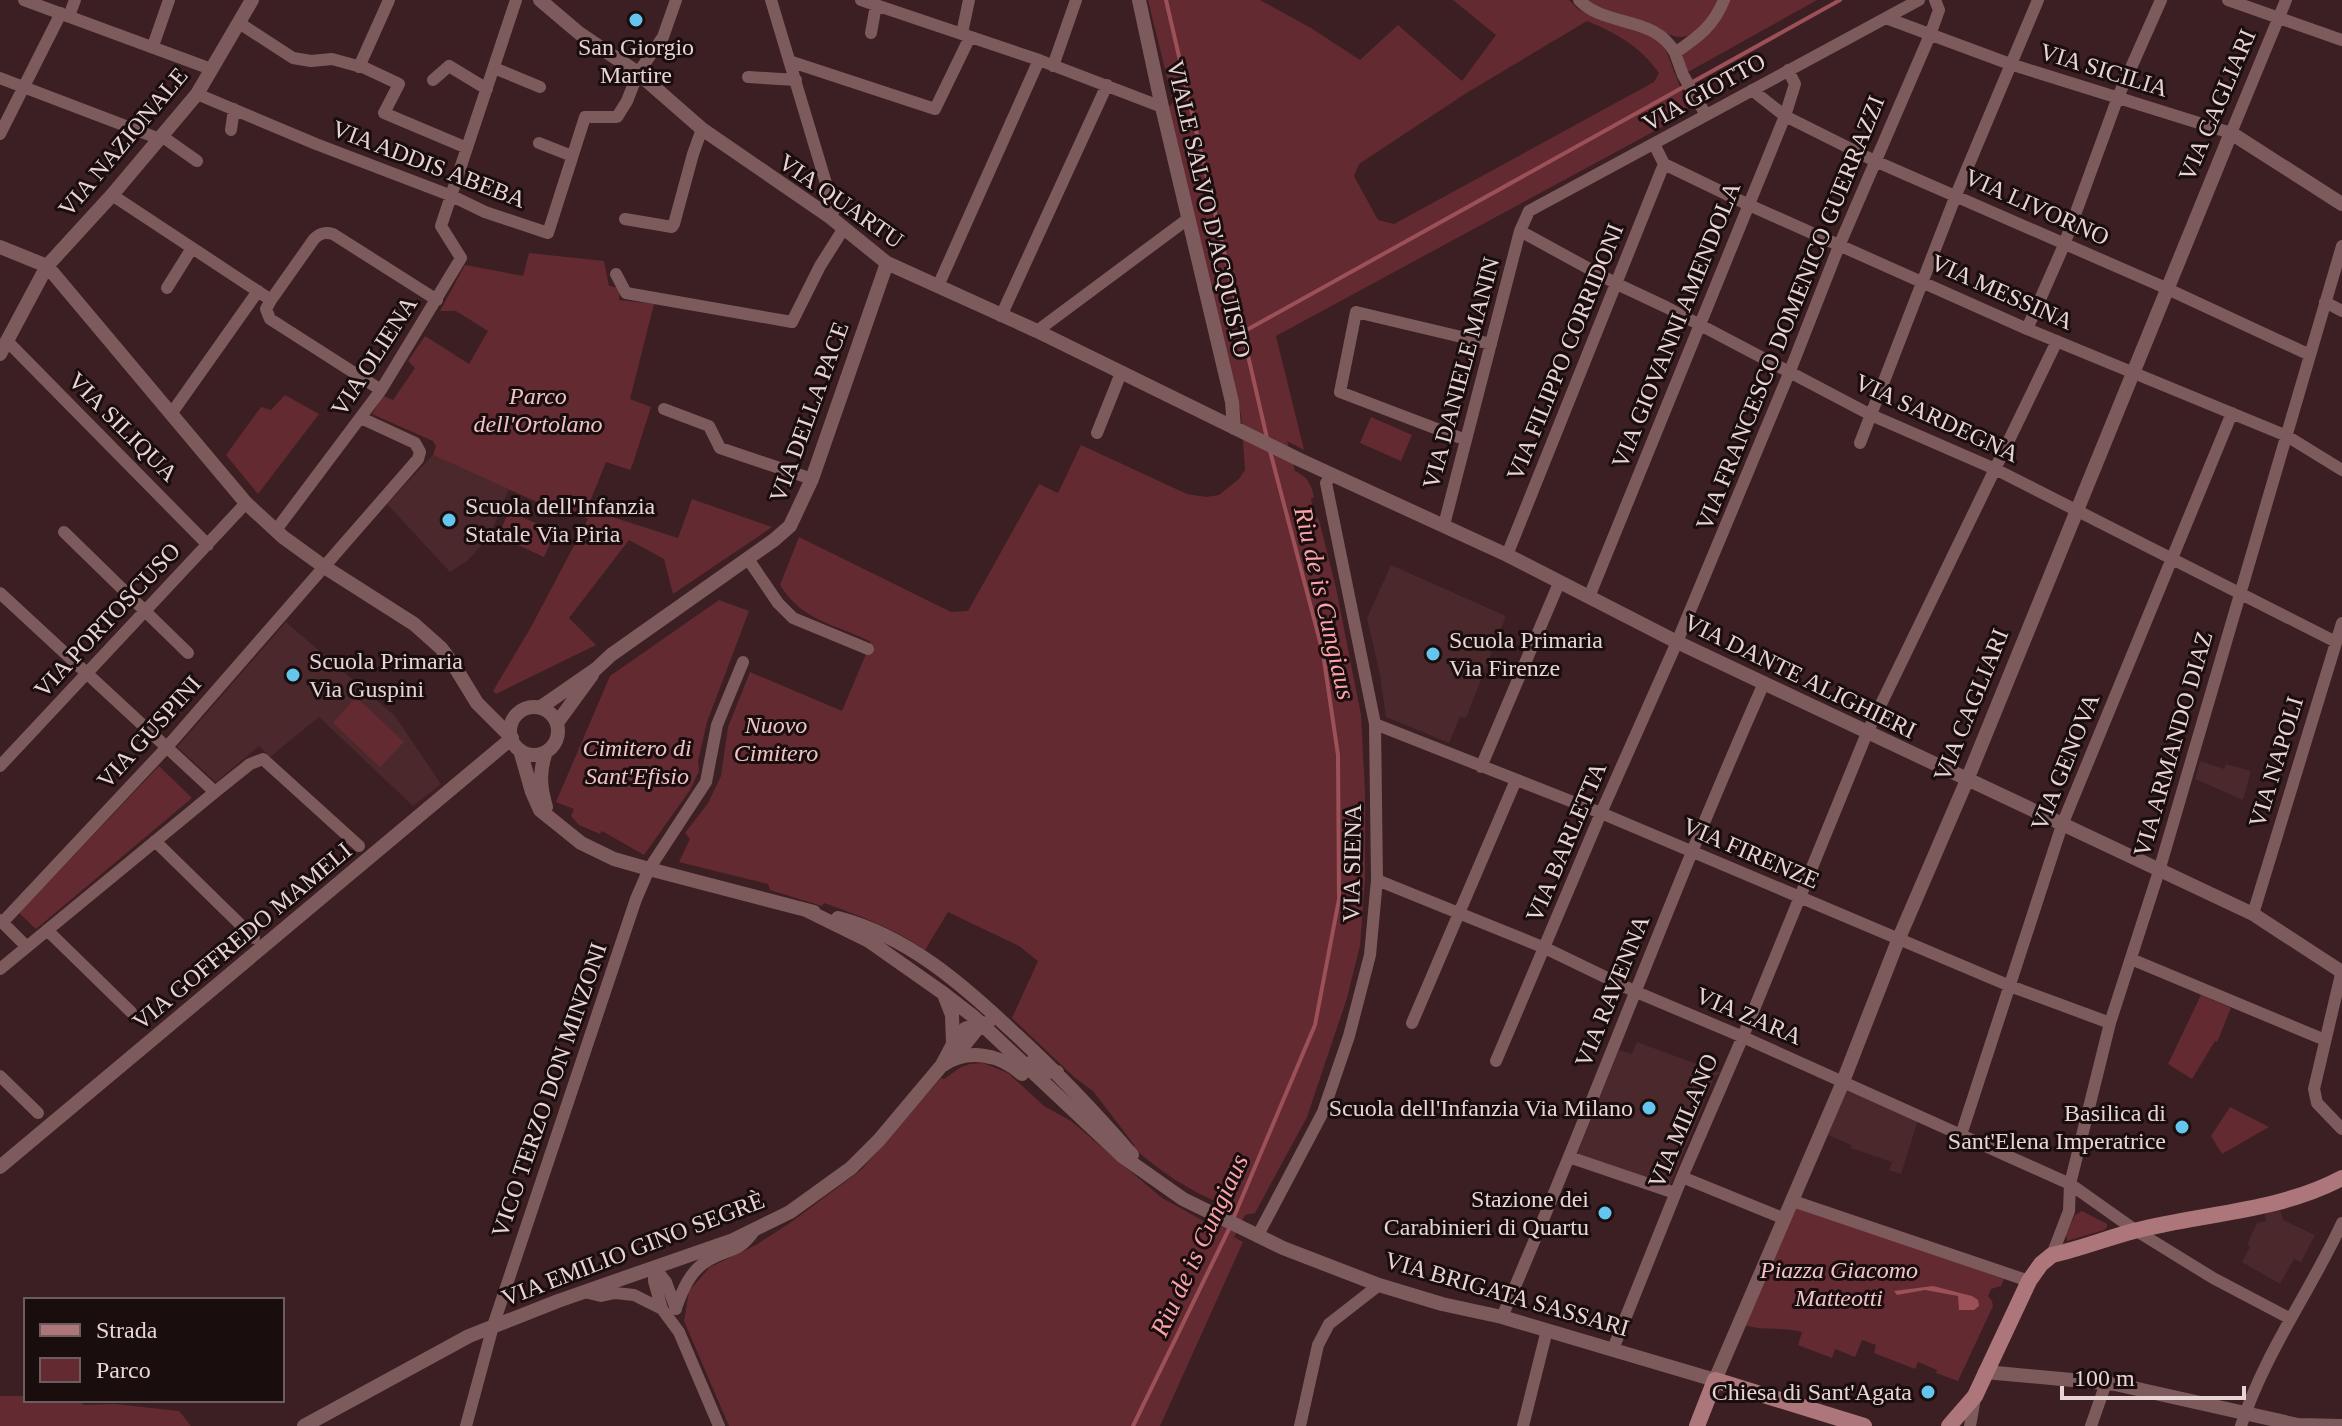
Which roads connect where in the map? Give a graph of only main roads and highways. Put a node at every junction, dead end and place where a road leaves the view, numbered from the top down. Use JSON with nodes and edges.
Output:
{"nodes":[{"id":1,"x":2342,"y":1178,"type":"edge"},
{"id":2,"x":1715,"y":1380,"type":"joint"},
{"id":3,"x":1697,"y":1426,"type":"edge"},
{"id":4,"x":1864,"y":1426,"type":"edge"},
{"id":5,"x":1949,"y":1426,"type":"edge"}],
"edges":[{"from":1,"to":5,"type":"main road"},
{"from":2,"to":3,"type":"main road","name":"VIA CAGLIARI"},
{"from":2,"to":4,"type":"main road","name":"VIA BRIGATA SASSARI"}]}
